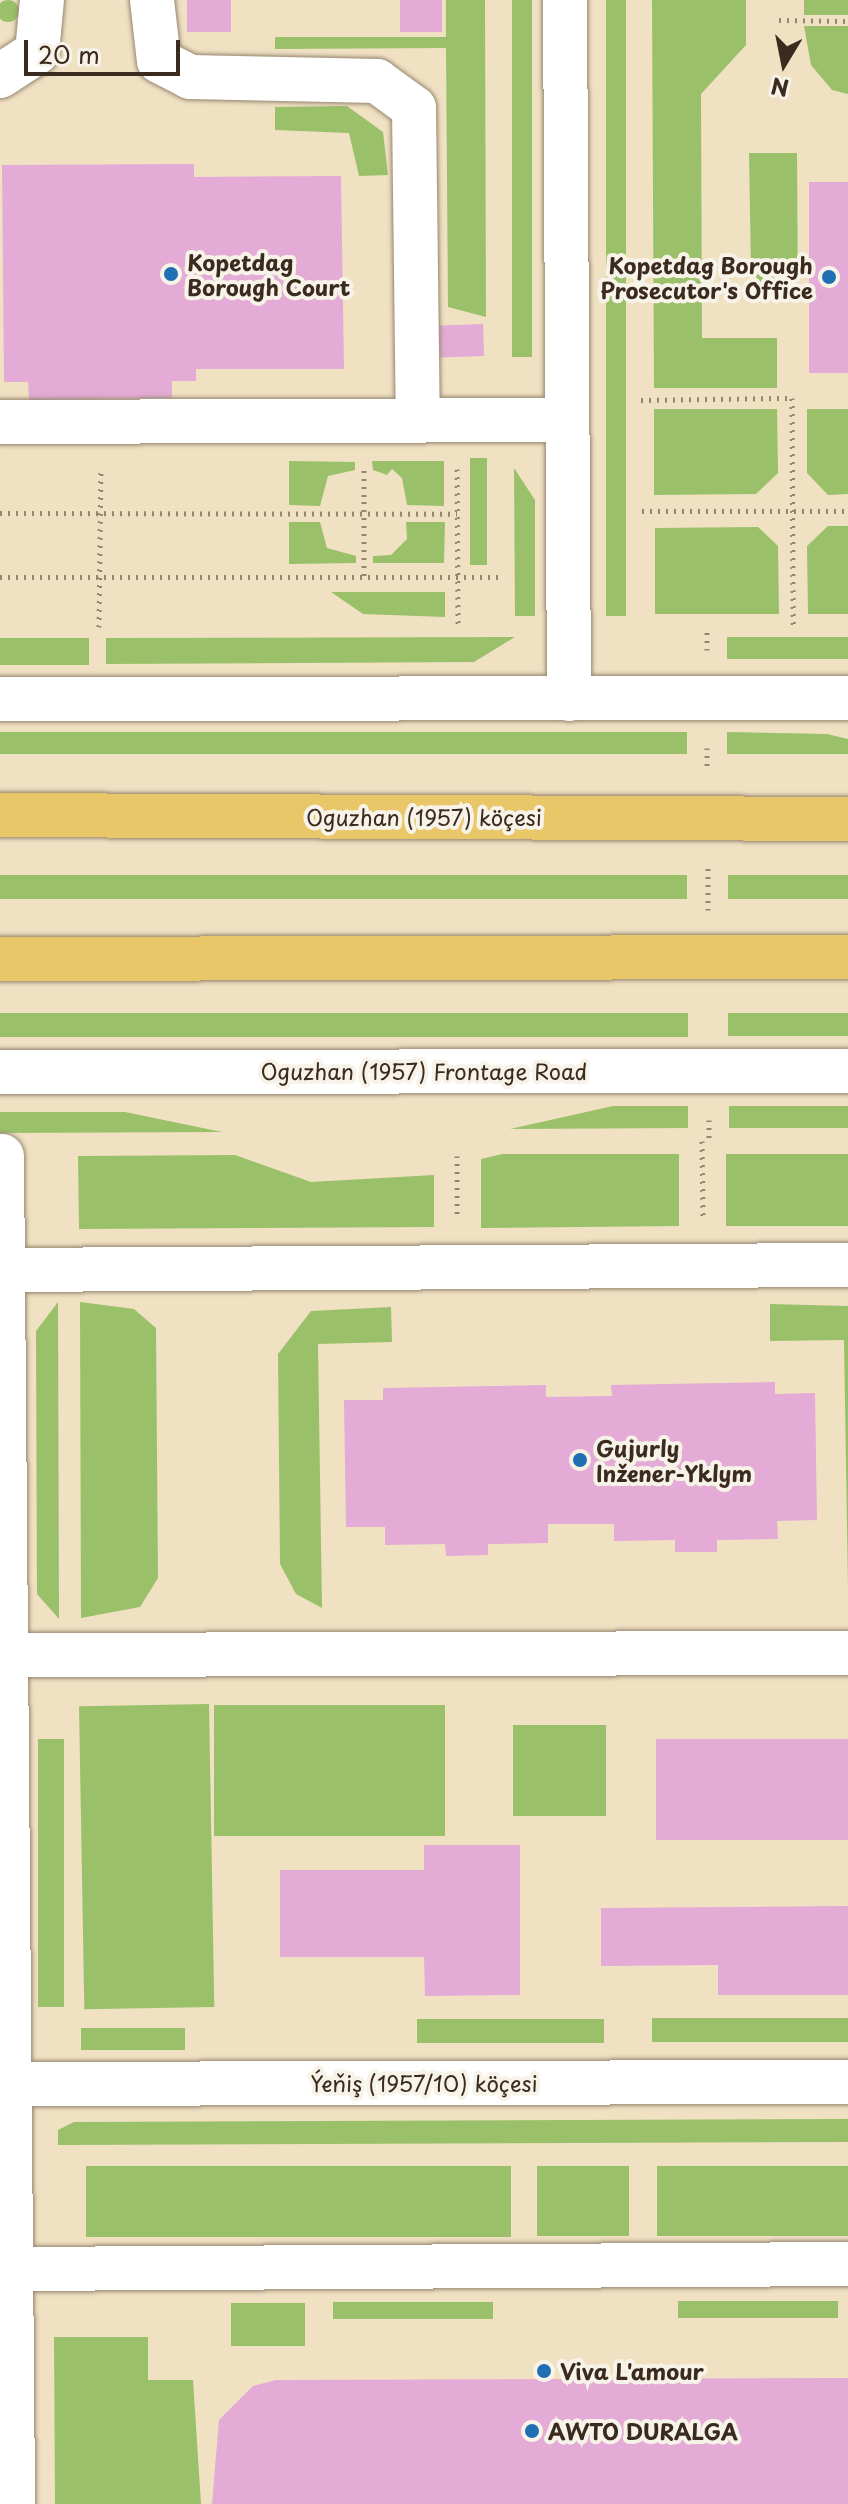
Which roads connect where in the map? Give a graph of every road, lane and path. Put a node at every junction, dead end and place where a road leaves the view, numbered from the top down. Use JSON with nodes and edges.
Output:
{"nodes":[{"id":1,"x":42,"y":0,"type":"edge"},
{"id":2,"x":152,"y":0,"type":"edge"},
{"id":3,"x":565,"y":0,"type":"edge"},
{"id":4,"x":779,"y":20,"type":"dead end"},
{"id":5,"x":848,"y":21,"type":"edge"},
{"id":6,"x":0,"y":76,"type":"edge"},
{"id":7,"x":641,"y":400,"type":"dead end"},
{"id":8,"x":567,"y":420,"type":"junction"},
{"id":9,"x":101,"y":421,"type":"junction"},
{"id":10,"x":418,"y":421,"type":"junction"},
{"id":11,"x":0,"y":422,"type":"edge"},
{"id":12,"x":364,"y":461,"type":"dead end"},
{"id":13,"x":458,"y":461,"type":"dead end"},
{"id":14,"x":642,"y":511,"type":"dead end"},
{"id":15,"x":793,"y":511,"type":"junction"},
{"id":16,"x":848,"y":511,"type":"edge"},
{"id":17,"x":0,"y":513,"type":"edge"},
{"id":18,"x":100,"y":514,"type":"junction"},
{"id":19,"x":364,"y":514,"type":"junction"},
{"id":20,"x":457,"y":514,"type":"junction"},
{"id":21,"x":0,"y":577,"type":"edge"},
{"id":22,"x":99,"y":577,"type":"junction"},
{"id":23,"x":364,"y":577,"type":"junction"},
{"id":24,"x":501,"y":577,"type":"dead end"},
{"id":25,"x":458,"y":578,"type":"junction"},
{"id":26,"x":458,"y":626,"type":"dead end"},
{"id":27,"x":793,"y":626,"type":"dead end"},
{"id":28,"x":99,"y":627,"type":"dead end"},
{"id":29,"x":707,"y":627,"type":"dead end"},
{"id":30,"x":707,"y":697,"type":"junction"},
{"id":31,"x":848,"y":698,"type":"edge"},
{"id":32,"x":0,"y":699,"type":"edge"},
{"id":33,"x":569,"y":699,"type":"junction"},
{"id":34,"x":0,"y":815,"type":"edge"},
{"id":35,"x":708,"y":818,"type":"junction"},
{"id":36,"x":848,"y":819,"type":"edge"},
{"id":37,"x":848,"y":957,"type":"edge"},
{"id":38,"x":708,"y":958,"type":"junction"},
{"id":39,"x":0,"y":959,"type":"edge"},
{"id":40,"x":709,"y":1071,"type":"junction"},
{"id":41,"x":848,"y":1071,"type":"edge"},
{"id":42,"x":0,"y":1072,"type":"edge"},
{"id":43,"x":2,"y":1156,"type":"edge"},
{"id":44,"x":457,"y":1156,"type":"dead end"},
{"id":45,"x":848,"y":1265,"type":"edge"},
{"id":46,"x":703,"y":1267,"type":"junction"},
{"id":47,"x":458,"y":1269,"type":"junction"},
{"id":48,"x":0,"y":1270,"type":"edge"},
{"id":49,"x":848,"y":1653,"type":"edge"},
{"id":50,"x":4,"y":1672,"type":"edge"},
{"id":51,"x":848,"y":2082,"type":"edge"},
{"id":52,"x":6,"y":2084,"type":"edge"},
{"id":53,"x":848,"y":2264,"type":"edge"},
{"id":54,"x":12,"y":2269,"type":"junction"},
{"id":55,"x":13,"y":2504,"type":"edge"}],
"edges":[{"from":1,"to":6,"type":"street"},
{"from":2,"to":10,"type":"street"},
{"from":3,"to":8,"type":"street"},
{"from":4,"to":5,"type":"path"},
{"from":7,"to":15,"type":"path"},
{"from":8,"to":10,"type":"street"},
{"from":8,"to":33,"type":"street"},
{"from":9,"to":10,"type":"street"},
{"from":9,"to":11,"type":"street"},
{"from":9,"to":18,"type":"path"},
{"from":12,"to":19,"type":"path"},
{"from":13,"to":20,"type":"path"},
{"from":14,"to":15,"type":"path"},
{"from":15,"to":16,"type":"path"},
{"from":15,"to":27,"type":"path"},
{"from":17,"to":18,"type":"path"},
{"from":18,"to":19,"type":"path"},
{"from":18,"to":22,"type":"path"},
{"from":19,"to":20,"type":"path"},
{"from":19,"to":23,"type":"path"},
{"from":20,"to":25,"type":"path"},
{"from":21,"to":22,"type":"path"},
{"from":22,"to":23,"type":"path"},
{"from":22,"to":28,"type":"path"},
{"from":23,"to":25,"type":"path"},
{"from":24,"to":25,"type":"path"},
{"from":25,"to":26,"type":"path"},
{"from":29,"to":30,"type":"path"},
{"from":30,"to":31,"type":"street"},
{"from":30,"to":33,"type":"street"},
{"from":30,"to":35,"type":"path"},
{"from":32,"to":33,"type":"street"},
{"from":34,"to":35,"type":"main road","name":"Oguzhan (1957) köçesi"},
{"from":35,"to":36,"type":"main road","name":"Oguzhan (1957) köçesi"},
{"from":35,"to":38,"type":"path"},
{"from":37,"to":38,"type":"main road"},
{"from":38,"to":39,"type":"main road"},
{"from":40,"to":41,"type":"street","name":"Oguzhan (1957) Frontage Road"},
{"from":40,"to":42,"type":"street","name":"Oguzhan (1957) Frontage Road"},
{"from":40,"to":46,"type":"path"},
{"from":43,"to":48,"type":"street"},
{"from":44,"to":47,"type":"path"},
{"from":45,"to":46,"type":"street"},
{"from":46,"to":47,"type":"street"},
{"from":47,"to":48,"type":"street"},
{"from":48,"to":50,"type":"street"},
{"from":49,"to":50,"type":"street"},
{"from":50,"to":52,"type":"street"},
{"from":51,"to":52,"type":"street","name":"Ýeňiş (1957/10) köçesi"},
{"from":52,"to":54,"type":"street"},
{"from":53,"to":54,"type":"street"},
{"from":54,"to":55,"type":"street"}]}
